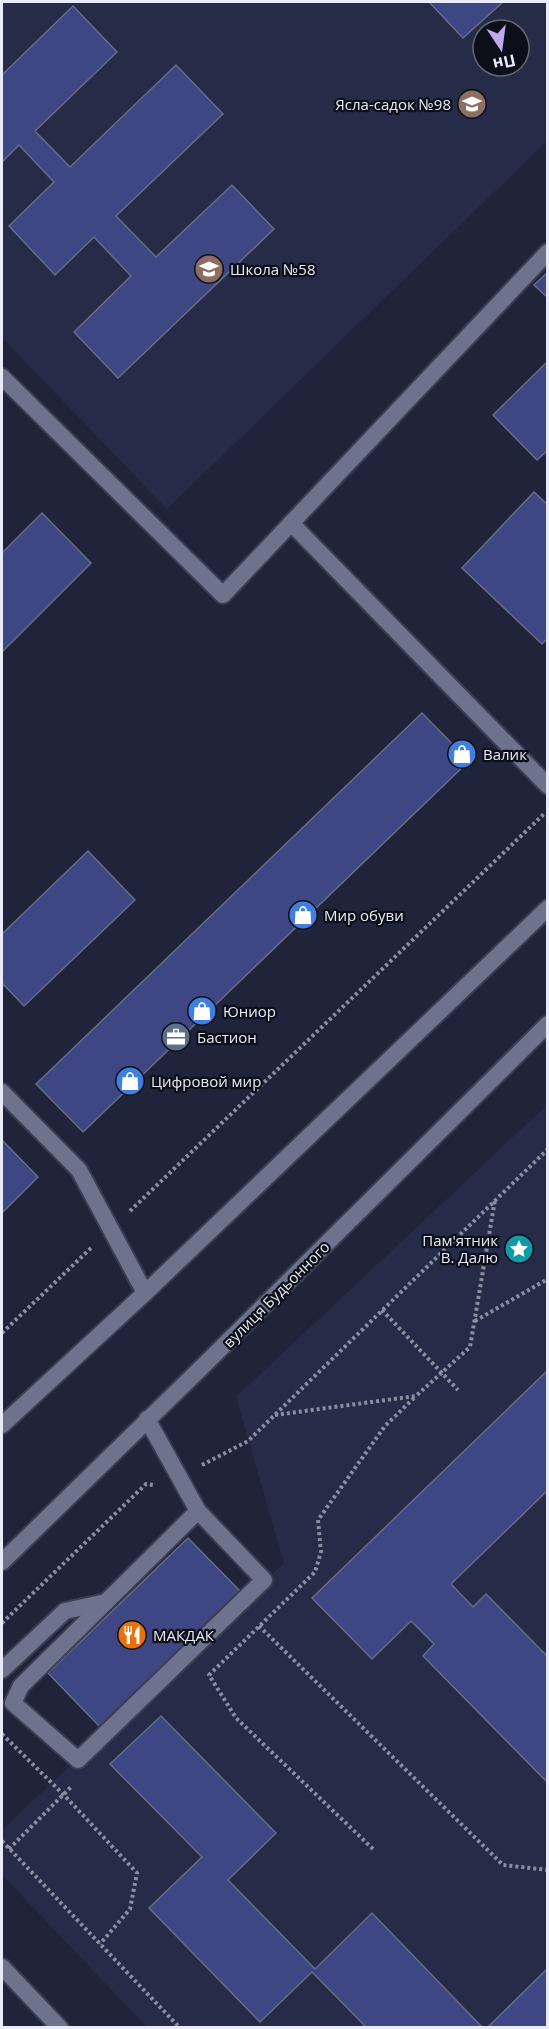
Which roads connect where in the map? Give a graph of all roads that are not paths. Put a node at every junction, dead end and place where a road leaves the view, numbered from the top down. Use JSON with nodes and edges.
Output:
{"nodes":[{"id":1,"x":548,"y":252,"type":"edge"},
{"id":2,"x":2,"y":377,"type":"edge"},
{"id":3,"x":291,"y":523,"type":"junction"},
{"id":4,"x":548,"y":786,"type":"edge"},
{"id":5,"x":548,"y":908,"type":"edge"},
{"id":6,"x":548,"y":1024,"type":"edge"},
{"id":7,"x":2,"y":1092,"type":"edge"},
{"id":8,"x":145,"y":1293,"type":"junction"},
{"id":9,"x":147,"y":1419,"type":"junction"},
{"id":10,"x":2,"y":1425,"type":"edge"},
{"id":11,"x":198,"y":1511,"type":"junction"},
{"id":12,"x":2,"y":1562,"type":"edge"},
{"id":13,"x":106,"y":1601,"type":"junction"},
{"id":14,"x":2,"y":1670,"type":"edge"},
{"id":15,"x":2,"y":1689,"type":"edge"},
{"id":16,"x":13,"y":1703,"type":"junction"},
{"id":17,"x":2,"y":1967,"type":"edge"},
{"id":18,"x":60,"y":2028,"type":"edge"}],
"edges":[{"from":1,"to":3,"type":"main road"},
{"from":2,"to":3,"type":"main road"},
{"from":3,"to":4,"type":"main road"},
{"from":5,"to":8,"type":"main road"},
{"from":6,"to":9,"type":"main road","name":"вулиця Будьонного"},
{"from":7,"to":8,"type":"main road"},
{"from":8,"to":10,"type":"main road"},
{"from":9,"to":11,"type":"main road"},
{"from":9,"to":12,"type":"main road","name":"вулиця Будьонного"},
{"from":11,"to":13,"type":"main road"},
{"from":11,"to":16,"type":"main road"},
{"from":13,"to":14,"type":"main road"},
{"from":13,"to":16,"type":"main road"},
{"from":15,"to":16,"type":"main road"},
{"from":17,"to":18,"type":"main road"}]}
